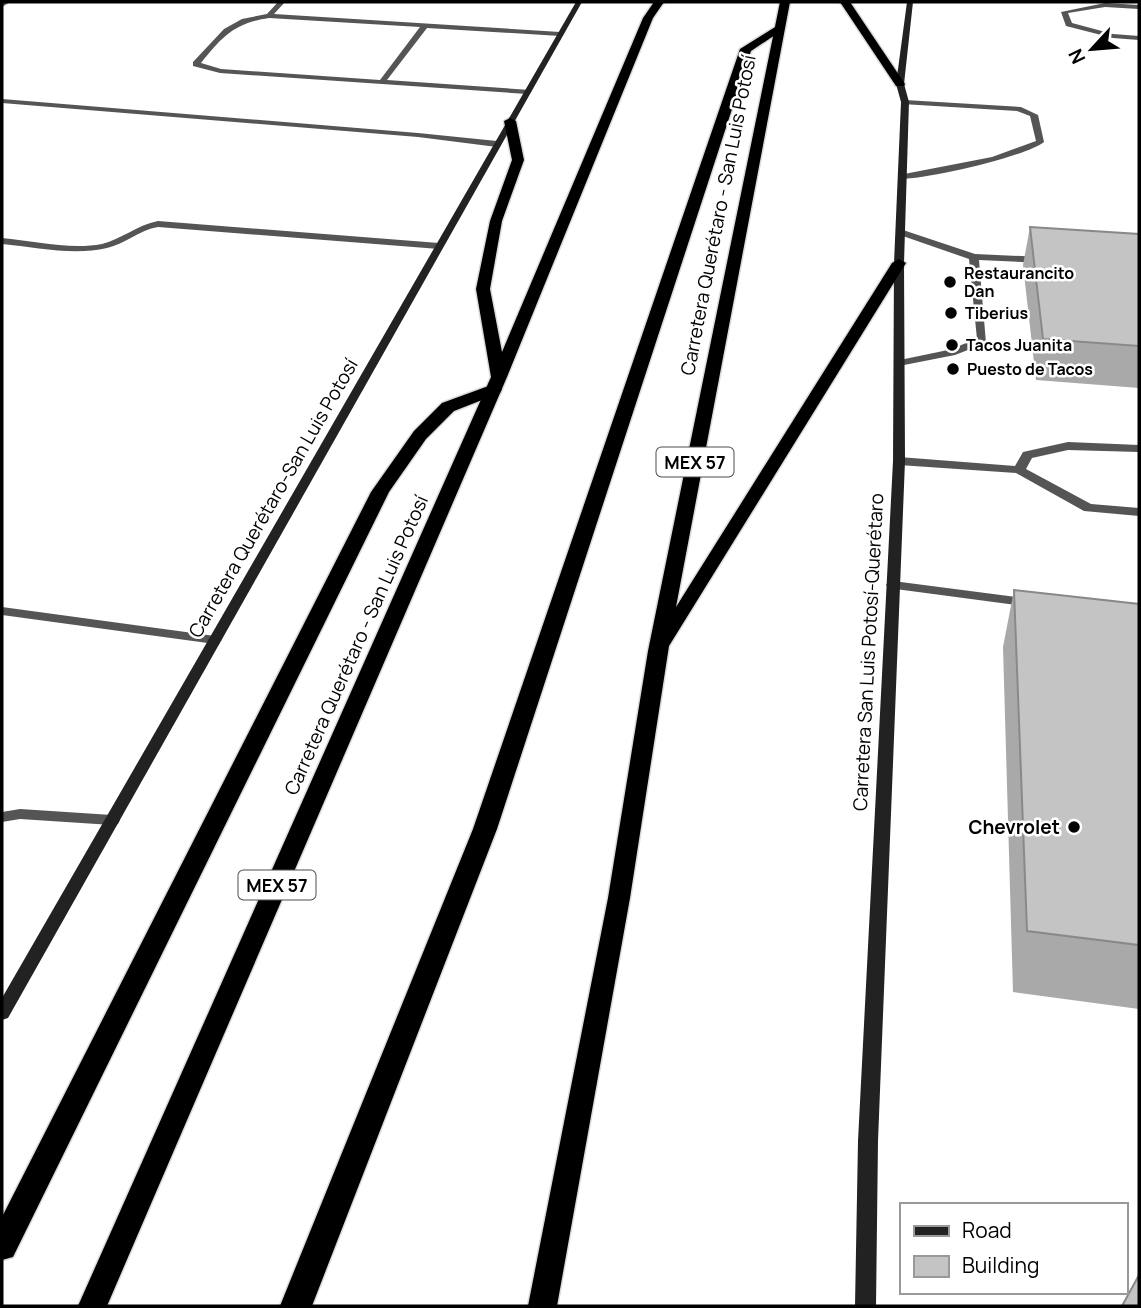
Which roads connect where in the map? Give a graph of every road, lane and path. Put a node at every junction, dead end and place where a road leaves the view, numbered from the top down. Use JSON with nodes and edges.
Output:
{"nodes":[{"id":1,"x":7,"y":2,"type":"edge"},
{"id":2,"x":282,"y":2,"type":"edge"},
{"id":3,"x":579,"y":2,"type":"edge"},
{"id":4,"x":659,"y":2,"type":"edge"},
{"id":5,"x":785,"y":2,"type":"edge"},
{"id":6,"x":845,"y":2,"type":"edge"},
{"id":7,"x":911,"y":2,"type":"edge"},
{"id":8,"x":2,"y":5,"type":"edge"},
{"id":9,"x":1139,"y":7,"type":"edge"},
{"id":10,"x":269,"y":16,"type":"junction"},
{"id":11,"x":425,"y":26,"type":"junction"},
{"id":12,"x":780,"y":27,"type":"junction"},
{"id":13,"x":560,"y":34,"type":"junction"},
{"id":14,"x":1139,"y":38,"type":"edge"},
{"id":15,"x":381,"y":83,"type":"junction"},
{"id":16,"x":900,"y":84,"type":"junction"},
{"id":17,"x":527,"y":92,"type":"junction"},
{"id":18,"x":2,"y":102,"type":"edge"},
{"id":19,"x":905,"y":102,"type":"junction"},
{"id":20,"x":510,"y":121,"type":"junction"},
{"id":21,"x":497,"y":144,"type":"junction"},
{"id":22,"x":902,"y":177,"type":"junction"},
{"id":23,"x":900,"y":232,"type":"junction"},
{"id":24,"x":2,"y":241,"type":"edge"},
{"id":25,"x":439,"y":246,"type":"junction"},
{"id":26,"x":974,"y":257,"type":"junction"},
{"id":27,"x":1052,"y":261,"type":"edge"},
{"id":28,"x":900,"y":263,"type":"junction"},
{"id":29,"x":899,"y":363,"type":"junction"},
{"id":30,"x":496,"y":383,"type":"junction"},
{"id":31,"x":1139,"y":449,"type":"edge"},
{"id":32,"x":899,"y":461,"type":"junction"},
{"id":33,"x":1019,"y":470,"type":"junction"},
{"id":34,"x":1139,"y":512,"type":"edge"},
{"id":35,"x":893,"y":585,"type":"junction"},
{"id":36,"x":1044,"y":604,"type":"edge"},
{"id":37,"x":2,"y":611,"type":"edge"},
{"id":38,"x":215,"y":640,"type":"junction"},
{"id":39,"x":658,"y":651,"type":"junction"},
{"id":40,"x":2,"y":817,"type":"edge"},
{"id":41,"x":112,"y":820,"type":"junction"},
{"id":42,"x":2,"y":1013,"type":"edge"},
{"id":43,"x":2,"y":1247,"type":"edge"},
{"id":44,"x":92,"y":1306,"type":"edge"},
{"id":45,"x":296,"y":1306,"type":"edge"},
{"id":46,"x":542,"y":1306,"type":"edge"},
{"id":47,"x":865,"y":1306,"type":"edge"}],
"edges":[{"from":1,"to":8,"type":"street"},
{"from":2,"to":10,"type":"street"},
{"from":3,"to":13,"type":"main road","name":"Carretera Querétaro-San Luis Potosí"},
{"from":4,"to":30,"type":"highway","name":"Carretera Querétaro - San Luis Potosí","number":"MEX 57"},
{"from":5,"to":12,"type":"highway","name":"Carretera Querétaro - San Luis Potosí","number":"MEX 57"},
{"from":6,"to":16,"type":"highway"},
{"from":7,"to":16,"type":"main road","name":"Carretera San Luis Potosí-Querétaro"},
{"from":9,"to":14,"type":"street"},
{"from":10,"to":11,"type":"street"},
{"from":10,"to":15,"type":"street"},
{"from":11,"to":13,"type":"street"},
{"from":11,"to":15,"type":"street"},
{"from":12,"to":39,"type":"highway","name":"Carretera Querétaro - San Luis Potosí","number":"MEX 57"},
{"from":12,"to":45,"type":"highway"},
{"from":13,"to":17,"type":"main road","name":"Carretera Querétaro-San Luis Potosí"},
{"from":15,"to":17,"type":"street"},
{"from":16,"to":19,"type":"main road","name":"Carretera San Luis Potosí-Querétaro"},
{"from":17,"to":20,"type":"main road","name":"Carretera Querétaro-San Luis Potosí"},
{"from":18,"to":21,"type":"street"},
{"from":19,"to":22,"type":"main road","name":"Carretera San Luis Potosí-Querétaro"},
{"from":19,"to":22,"type":"street"},
{"from":20,"to":21,"type":"main road","name":"Carretera Querétaro-San Luis Potosí"},
{"from":20,"to":30,"type":"highway"},
{"from":21,"to":25,"type":"main road","name":"Carretera Querétaro-San Luis Potosí"},
{"from":22,"to":23,"type":"main road","name":"Carretera San Luis Potosí-Querétaro"},
{"from":23,"to":26,"type":"street"},
{"from":23,"to":28,"type":"main road","name":"Carretera San Luis Potosí-Querétaro"},
{"from":24,"to":25,"type":"street"},
{"from":25,"to":38,"type":"main road","name":"Carretera Querétaro-San Luis Potosí"},
{"from":26,"to":27,"type":"street"},
{"from":26,"to":29,"type":"street"},
{"from":28,"to":29,"type":"main road","name":"Carretera San Luis Potosí-Querétaro"},
{"from":28,"to":39,"type":"highway"},
{"from":29,"to":32,"type":"main road","name":"Carretera San Luis Potosí-Querétaro"},
{"from":30,"to":43,"type":"highway"},
{"from":30,"to":44,"type":"highway","name":"Carretera Querétaro - San Luis Potosí","number":"MEX 57"},
{"from":31,"to":33,"type":"street"},
{"from":32,"to":33,"type":"street"},
{"from":32,"to":35,"type":"main road","name":"Carretera San Luis Potosí-Querétaro"},
{"from":33,"to":34,"type":"street"},
{"from":35,"to":36,"type":"street"},
{"from":35,"to":47,"type":"main road","name":"Carretera San Luis Potosí-Querétaro"},
{"from":37,"to":38,"type":"street"},
{"from":38,"to":41,"type":"main road","name":"Carretera Querétaro-San Luis Potosí"},
{"from":39,"to":46,"type":"highway","name":"Carretera Querétaro - San Luis Potosí","number":"MEX 57"},
{"from":40,"to":41,"type":"street"},
{"from":41,"to":42,"type":"main road","name":"Carretera Querétaro-San Luis Potosí"}]}
